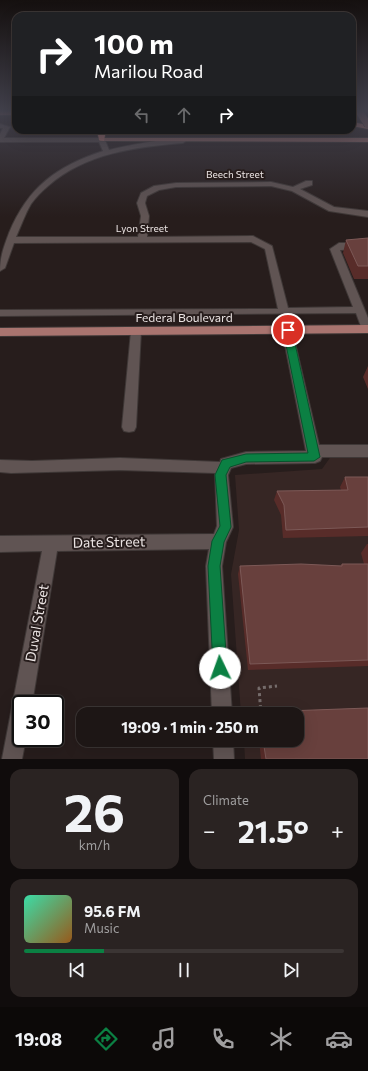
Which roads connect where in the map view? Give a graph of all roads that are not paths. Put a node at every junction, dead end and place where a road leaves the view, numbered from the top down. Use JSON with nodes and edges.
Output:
{"nodes":[{"id":1,"x":100,"y":146,"type":"edge"},
{"id":2,"x":104,"y":146,"type":"edge"},
{"id":3,"x":129,"y":146,"type":"edge"},
{"id":4,"x":106,"y":151,"type":"junction"},
{"id":5,"x":81,"y":162,"type":"junction"},
{"id":6,"x":310,"y":183,"type":"dead end"},
{"id":7,"x":294,"y":189,"type":"junction"},
{"id":8,"x":368,"y":214,"type":"edge"},
{"id":9,"x":142,"y":239,"type":"junction"},
{"id":10,"x":12,"y":240,"type":"junction"},
{"id":11,"x":368,"y":246,"type":"edge"},
{"id":12,"x":0,"y":268,"type":"edge"},
{"id":13,"x":359,"y":310,"type":"junction"},
{"id":14,"x":284,"y":312,"type":"junction"},
{"id":15,"x":0,"y":313,"type":"edge"},
{"id":16,"x":367,"y":329,"type":"edge"},
{"id":17,"x":288,"y":330,"type":"junction"},
{"id":18,"x":136,"y":331,"type":"junction"},
{"id":19,"x":0,"y":332,"type":"edge"},
{"id":20,"x":128,"y":428,"type":"dead end"},
{"id":21,"x":368,"y":451,"type":"edge"},
{"id":22,"x":314,"y":454,"type":"junction"},
{"id":23,"x":0,"y":466,"type":"edge"},
{"id":24,"x":225,"y":466,"type":"junction"},
{"id":25,"x":218,"y":541,"type":"junction"},
{"id":26,"x":51,"y":543,"type":"junction"},
{"id":27,"x":0,"y":544,"type":"edge"},
{"id":28,"x":24,"y":695,"type":"edge"},
{"id":29,"x":222,"y":707,"type":"edge"},
{"id":30,"x":14,"y":747,"type":"edge"},
{"id":31,"x":223,"y":747,"type":"edge"},
{"id":32,"x":12,"y":759,"type":"edge"},
{"id":33,"x":224,"y":759,"type":"edge"}],
"edges":[{"from":1,"to":5,"type":"street"},
{"from":2,"to":4,"type":"street"},
{"from":3,"to":4,"type":"street"},
{"from":4,"to":5,"type":"street"},
{"from":5,"to":10,"type":"street"},
{"from":6,"to":7,"type":"street"},
{"from":7,"to":8,"type":"street","name":"Beech Street"},
{"from":7,"to":9,"type":"street","name":"Beech Street"},
{"from":9,"to":10,"type":"street","name":"Lyon Street"},
{"from":9,"to":14,"type":"street","name":"Lyon Street"},
{"from":10,"to":12,"type":"street"},
{"from":11,"to":13,"type":"street"},
{"from":13,"to":14,"type":"street"},
{"from":13,"to":16,"type":"street"},
{"from":14,"to":15,"type":"street"},
{"from":16,"to":17,"type":"main road","name":"Federal Boulevard"},
{"from":17,"to":18,"type":"main road","name":"Federal Boulevard"},
{"from":17,"to":22,"type":"street"},
{"from":18,"to":19,"type":"main road","name":"Federal Boulevard"},
{"from":18,"to":20,"type":"street"},
{"from":21,"to":22,"type":"street"},
{"from":22,"to":24,"type":"street"},
{"from":23,"to":24,"type":"street"},
{"from":24,"to":25,"type":"street"},
{"from":25,"to":26,"type":"street","name":"Date Street"},
{"from":25,"to":29,"type":"street"},
{"from":26,"to":27,"type":"street","name":"Date Street"},
{"from":26,"to":28,"type":"street","name":"Duval Street"},
{"from":30,"to":32,"type":"street"},
{"from":31,"to":33,"type":"street"}]}
